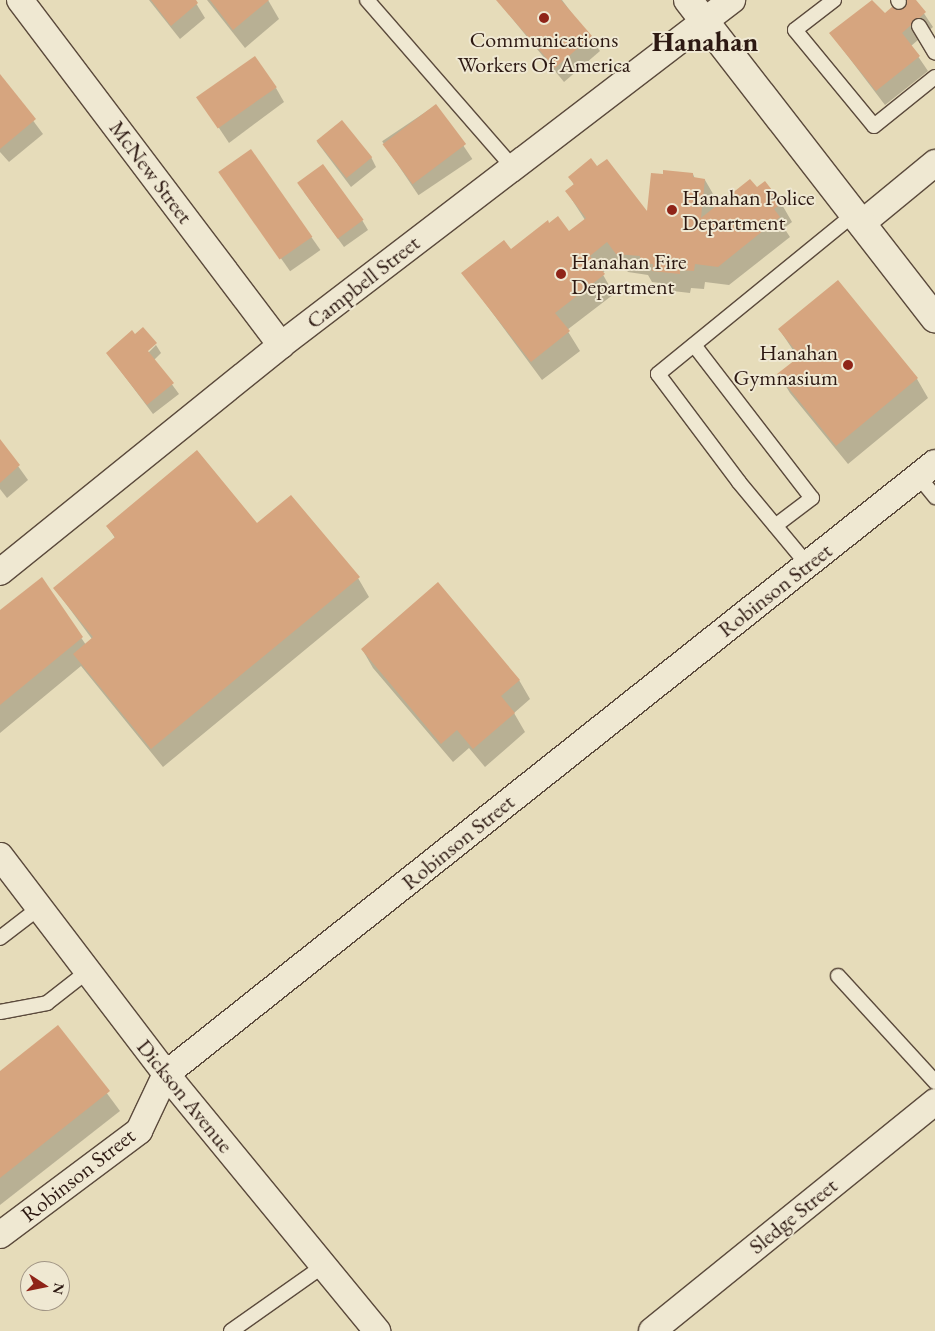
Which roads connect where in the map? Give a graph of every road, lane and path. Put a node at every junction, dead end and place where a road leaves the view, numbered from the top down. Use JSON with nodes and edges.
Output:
{"nodes":[{"id":1,"x":20,"y":0,"type":"edge"},
{"id":2,"x":688,"y":0,"type":"edge"},
{"id":3,"x":732,"y":0,"type":"edge"},
{"id":4,"x":834,"y":0,"type":"edge"},
{"id":5,"x":374,"y":2,"type":"edge"},
{"id":6,"x":705,"y":22,"type":"junction"},
{"id":7,"x":919,"y":26,"type":"dead end"},
{"id":8,"x":935,"y":53,"type":"edge"},
{"id":9,"x":935,"y":77,"type":"edge"},
{"id":10,"x":935,"y":163,"type":"edge"},
{"id":11,"x":512,"y":166,"type":"junction"},
{"id":12,"x":857,"y":219,"type":"junction"},
{"id":13,"x":935,"y":319,"type":"edge"},
{"id":14,"x":282,"y":345,"type":"junction"},
{"id":15,"x":694,"y":345,"type":"junction"},
{"id":16,"x":927,"y":470,"type":"edge"},
{"id":17,"x":935,"y":497,"type":"edge"},
{"id":18,"x":775,"y":526,"type":"junction"},
{"id":19,"x":807,"y":564,"type":"junction"},
{"id":20,"x":0,"y":572,"type":"edge"},
{"id":21,"x":0,"y":856,"type":"edge"},
{"id":22,"x":40,"y":908,"type":"junction"},
{"id":23,"x":0,"y":938,"type":"edge"},
{"id":24,"x":88,"y":972,"type":"junction"},
{"id":25,"x":838,"y":976,"type":"dead end"},
{"id":26,"x":0,"y":1012,"type":"edge"},
{"id":27,"x":166,"y":1074,"type":"junction"},
{"id":28,"x":935,"y":1082,"type":"edge"},
{"id":29,"x":935,"y":1102,"type":"edge"},
{"id":30,"x":0,"y":1235,"type":"edge"},
{"id":31,"x":323,"y":1266,"type":"junction"},
{"id":32,"x":231,"y":1331,"type":"edge"},
{"id":33,"x":376,"y":1331,"type":"edge"},
{"id":34,"x":652,"y":1331,"type":"edge"}],
"edges":[{"from":1,"to":14,"type":"street","name":"McNew Street"},
{"from":2,"to":6,"type":"street"},
{"from":3,"to":6,"type":"street","name":"Campbell Street"},
{"from":4,"to":9,"type":"lane"},
{"from":5,"to":11,"type":"lane"},
{"from":6,"to":11,"type":"street","name":"Campbell Street"},
{"from":6,"to":12,"type":"street"},
{"from":7,"to":8,"type":"lane"},
{"from":10,"to":12,"type":"street"},
{"from":11,"to":14,"type":"street","name":"Campbell Street"},
{"from":12,"to":13,"type":"street"},
{"from":12,"to":15,"type":"lane"},
{"from":14,"to":20,"type":"street","name":"Campbell Street"},
{"from":15,"to":18,"type":"lane"},
{"from":15,"to":18,"type":"lane"},
{"from":16,"to":17,"type":"lane"},
{"from":16,"to":19,"type":"street","name":"Robinson Street"},
{"from":18,"to":19,"type":"lane"},
{"from":19,"to":27,"type":"street","name":"Robinson Street"},
{"from":21,"to":22,"type":"street","name":"Dickson Avenue"},
{"from":22,"to":23,"type":"lane"},
{"from":22,"to":24,"type":"street","name":"Dickson Avenue"},
{"from":24,"to":26,"type":"lane"},
{"from":24,"to":27,"type":"street","name":"Dickson Avenue"},
{"from":25,"to":28,"type":"lane"},
{"from":27,"to":30,"type":"street","name":"Robinson Street"},
{"from":27,"to":31,"type":"street","name":"Dickson Avenue"},
{"from":29,"to":34,"type":"street","name":"Sledge Street"},
{"from":31,"to":32,"type":"lane"},
{"from":31,"to":33,"type":"street","name":"Dickson Avenue"}]}
